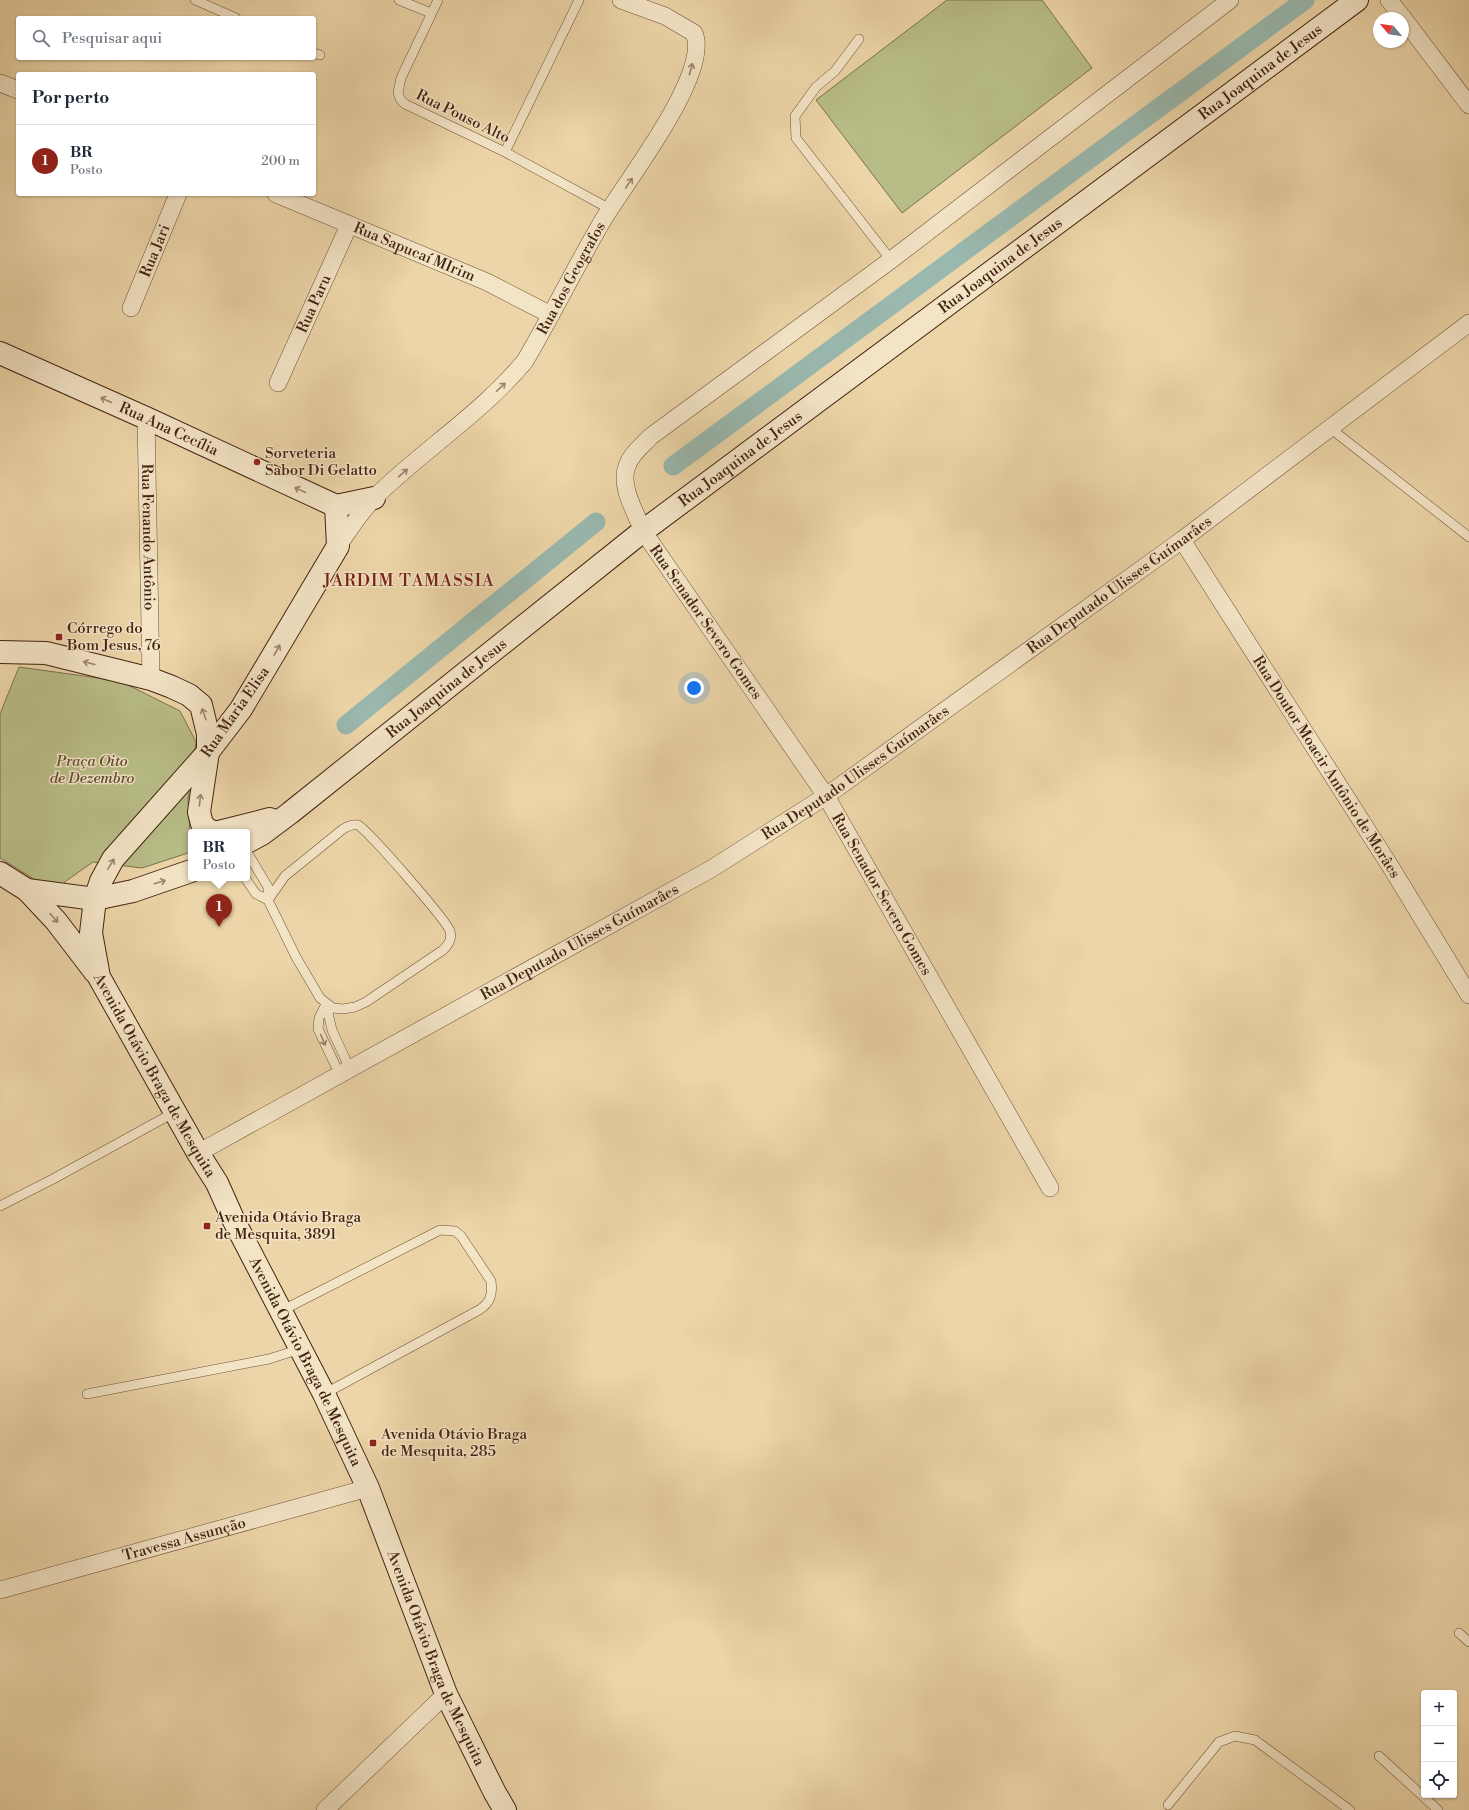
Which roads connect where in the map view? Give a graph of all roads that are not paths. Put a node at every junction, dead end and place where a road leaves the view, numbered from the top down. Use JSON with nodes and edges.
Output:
{"nodes":[{"id":1,"x":195,"y":0,"type":"edge"},
{"id":2,"x":400,"y":0,"type":"edge"},
{"id":3,"x":438,"y":0,"type":"edge"},
{"id":4,"x":579,"y":0,"type":"edge"},
{"id":5,"x":621,"y":0,"type":"edge"},
{"id":6,"x":1230,"y":0,"type":"edge"},
{"id":7,"x":1357,"y":0,"type":"edge"},
{"id":8,"x":1389,"y":0,"type":"edge"},
{"id":9,"x":1398,"y":12,"type":"edge"},
{"id":10,"x":431,"y":13,"type":"junction"},
{"id":11,"x":231,"y":16,"type":"edge"},
{"id":12,"x":1409,"y":26,"type":"edge"},
{"id":13,"x":859,"y":39,"type":"dead end"},
{"id":14,"x":0,"y":83,"type":"edge"},
{"id":15,"x":16,"y":89,"type":"edge"},
{"id":16,"x":1469,"y":105,"type":"edge"},
{"id":17,"x":505,"y":152,"type":"junction"},
{"id":18,"x":177,"y":196,"type":"edge"},
{"id":19,"x":281,"y":196,"type":"edge"},
{"id":20,"x":610,"y":208,"type":"junction"},
{"id":21,"x":349,"y":225,"type":"junction"},
{"id":22,"x":891,"y":260,"type":"junction"},
{"id":23,"x":131,"y":308,"type":"dead end"},
{"id":24,"x":551,"y":315,"type":"junction"},
{"id":25,"x":1469,"y":323,"type":"edge"},
{"id":26,"x":0,"y":353,"type":"edge"},
{"id":27,"x":278,"y":383,"type":"dead end"},
{"id":28,"x":146,"y":418,"type":"junction"},
{"id":29,"x":1330,"y":428,"type":"junction"},
{"id":30,"x":374,"y":498,"type":"junction"},
{"id":31,"x":336,"y":506,"type":"junction"},
{"id":32,"x":643,"y":531,"type":"junction"},
{"id":33,"x":1469,"y":537,"type":"edge"},
{"id":34,"x":1182,"y":540,"type":"junction"},
{"id":35,"x":338,"y":546,"type":"junction"},
{"id":36,"x":0,"y":652,"type":"edge"},
{"id":37,"x":151,"y":679,"type":"junction"},
{"id":38,"x":208,"y":752,"type":"junction"},
{"id":39,"x":826,"y":796,"type":"junction"},
{"id":40,"x":290,"y":813,"type":"junction"},
{"id":41,"x":207,"y":829,"type":"edge"},
{"id":42,"x":232,"y":829,"type":"edge"},
{"id":43,"x":250,"y":840,"type":"edge"},
{"id":44,"x":250,"y":857,"type":"edge"},
{"id":45,"x":188,"y":872,"type":"edge"},
{"id":46,"x":0,"y":873,"type":"edge"},
{"id":47,"x":247,"y":881,"type":"edge"},
{"id":48,"x":27,"y":890,"type":"junction"},
{"id":49,"x":96,"y":899,"type":"junction"},
{"id":50,"x":268,"y":900,"type":"junction"},
{"id":51,"x":99,"y":977,"type":"junction"},
{"id":52,"x":1469,"y":995,"type":"edge"},
{"id":53,"x":326,"y":1004,"type":"junction"},
{"id":54,"x":345,"y":1072,"type":"junction"},
{"id":55,"x":175,"y":1112,"type":"junction"},
{"id":56,"x":198,"y":1153,"type":"junction"},
{"id":57,"x":1050,"y":1188,"type":"dead end"},
{"id":58,"x":0,"y":1206,"type":"edge"},
{"id":59,"x":281,"y":1311,"type":"junction"},
{"id":60,"x":300,"y":1349,"type":"junction"},
{"id":61,"x":87,"y":1394,"type":"dead end"},
{"id":62,"x":324,"y":1394,"type":"junction"},
{"id":63,"x":368,"y":1488,"type":"junction"},
{"id":64,"x":0,"y":1590,"type":"edge"},
{"id":65,"x":1459,"y":1633,"type":"dead end"},
{"id":66,"x":1469,"y":1642,"type":"edge"},
{"id":67,"x":446,"y":1694,"type":"junction"},
{"id":68,"x":1379,"y":1756,"type":"dead end"},
{"id":69,"x":1168,"y":1806,"type":"dead end"},
{"id":70,"x":325,"y":1810,"type":"edge"},
{"id":71,"x":505,"y":1810,"type":"edge"},
{"id":72,"x":1350,"y":1810,"type":"edge"},
{"id":73,"x":1438,"y":1810,"type":"edge"}],
"edges":[{"from":1,"to":11,"type":"lane"},
{"from":2,"to":10,"type":"lane"},
{"from":3,"to":10,"type":"lane","name":"Rua Pouso Alto"},
{"from":4,"to":17,"type":"lane"},
{"from":20,"to":5,"type":"street","name":"Rua dos Geografos","one_way":true},
{"from":6,"to":22,"type":"street"},
{"from":7,"to":32,"type":"main road","name":"Rua Joaquina de Jesus"},
{"from":8,"to":9,"type":"street"},
{"from":10,"to":17,"type":"lane","name":"Rua Pouso Alto"},
{"from":12,"to":16,"type":"street"},
{"from":13,"to":22,"type":"lane"},
{"from":14,"to":15,"type":"street"},
{"from":17,"to":20,"type":"lane","name":"Rua Pouso Alto"},
{"from":18,"to":23,"type":"street","name":"Rua Jari"},
{"from":19,"to":21,"type":"street","name":"Rua Sapucaí MIrim"},
{"from":20,"to":24,"type":"street","name":"Rua dos Geografos"},
{"from":21,"to":24,"type":"street","name":"Rua Sapucaí MIrim"},
{"from":21,"to":27,"type":"street","name":"Rua Paru"},
{"from":22,"to":32,"type":"street"},
{"from":30,"to":24,"type":"street","name":"Rua dos Geografos","one_way":true},
{"from":25,"to":29,"type":"street","name":"Rua Deputado Ulisses Guímarâes"},
{"from":28,"to":26,"type":"main road","name":"Rua Ana Cecília","one_way":true},
{"from":31,"to":28,"type":"main road","name":"Rua Ana Cecília","one_way":true},
{"from":28,"to":37,"type":"street","name":"Rua Fenando Antônio"},
{"from":29,"to":33,"type":"lane"},
{"from":29,"to":34,"type":"street","name":"Rua Deputado Ulisses Guímarâes"},
{"from":30,"to":31,"type":"main road"},
{"from":30,"to":35,"type":"street","name":"Rua dos Geografos"},
{"from":31,"to":35,"type":"main road"},
{"from":32,"to":39,"type":"street","name":"Rua Senador Severo Gomes"},
{"from":32,"to":40,"type":"main road","name":"Rua Joaquina de Jesus"},
{"from":34,"to":39,"type":"street","name":"Rua Deputado Ulisses Guímarâes"},
{"from":34,"to":52,"type":"street","name":"Rua Doutor Moacir Antônio de Morâes"},
{"from":38,"to":35,"type":"main road","name":"Rua Maria Elisa","one_way":true},
{"from":37,"to":36,"type":"main road","one_way":true},
{"from":38,"to":37,"type":"main road","one_way":true},
{"from":41,"to":38,"type":"main road","one_way":true},
{"from":49,"to":38,"type":"main road","name":"Rua Maria Elisa","one_way":true},
{"from":39,"to":54,"type":"street","name":"Rua Deputado Ulisses Guímarâes"},
{"from":39,"to":57,"type":"street","name":"Rua Senador Severo Gomes"},
{"from":40,"to":42,"type":"main road"},
{"from":40,"to":43,"type":"main road","name":"Rua Joaquina de Jesus"},
{"from":44,"to":50,"type":"lane"},
{"from":49,"to":45,"type":"main road","one_way":true},
{"from":46,"to":48,"type":"main road"},
{"from":47,"to":50,"type":"lane"},
{"from":48,"to":49,"type":"main road"},
{"from":48,"to":51,"type":"main road","one_way":true},
{"from":49,"to":51,"type":"main road","name":"Avenida Otávio Braga de Mesquita"},
{"from":50,"to":53,"type":"lane"},
{"from":50,"to":53,"type":"lane"},
{"from":51,"to":55,"type":"main road","name":"Avenida Otávio Braga de Mesquita"},
{"from":53,"to":54,"type":"lane"},
{"from":53,"to":54,"type":"lane","one_way":true},
{"from":54,"to":56,"type":"street","name":"Rua Deputado Ulisses Guímarâes"},
{"from":55,"to":56,"type":"main road","name":"Avenida Otávio Braga de Mesquita"},
{"from":55,"to":58,"type":"lane"},
{"from":56,"to":59,"type":"main road","name":"Avenida Otávio Braga de Mesquita"},
{"from":59,"to":60,"type":"main road","name":"Avenida Otávio Braga de Mesquita"},
{"from":59,"to":62,"type":"lane"},
{"from":60,"to":61,"type":"lane"},
{"from":60,"to":62,"type":"main road","name":"Avenida Otávio Braga de Mesquita"},
{"from":62,"to":63,"type":"main road","name":"Avenida Otávio Braga de Mesquita"},
{"from":63,"to":64,"type":"street","name":"Travessa Assunção"},
{"from":63,"to":67,"type":"main road","name":"Avenida Otávio Braga de Mesquita"},
{"from":65,"to":66,"type":"lane"},
{"from":67,"to":70,"type":"street"},
{"from":67,"to":71,"type":"main road","name":"Avenida Otávio Braga de Mesquita"},
{"from":68,"to":73,"type":"lane"},
{"from":69,"to":72,"type":"lane"}]}
